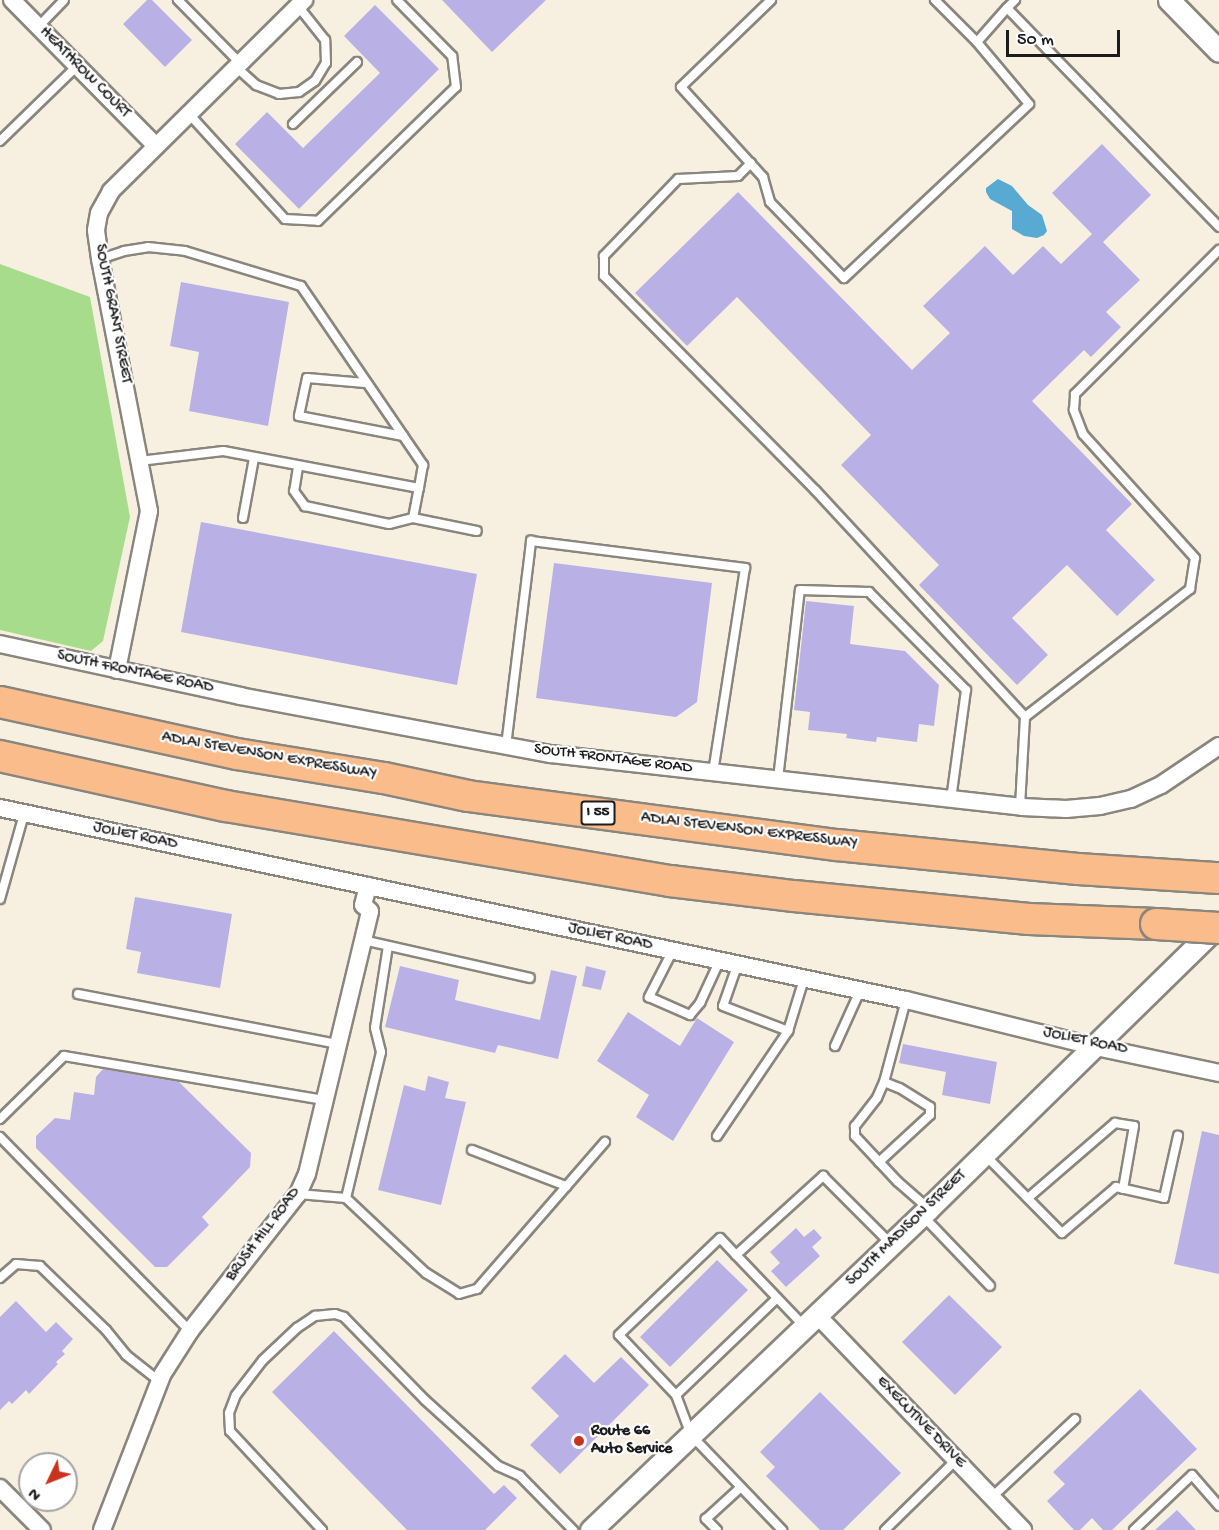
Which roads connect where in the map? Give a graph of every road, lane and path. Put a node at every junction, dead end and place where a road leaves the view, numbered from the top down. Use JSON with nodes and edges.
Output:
{"nodes":[{"id":1,"x":12,"y":0,"type":"edge"},
{"id":2,"x":64,"y":0,"type":"edge"},
{"id":3,"x":178,"y":0,"type":"edge"},
{"id":4,"x":397,"y":0,"type":"edge"},
{"id":5,"x":771,"y":0,"type":"edge"},
{"id":6,"x":935,"y":0,"type":"edge"},
{"id":7,"x":1015,"y":0,"type":"edge"},
{"id":8,"x":1169,"y":0,"type":"edge"},
{"id":9,"x":301,"y":3,"type":"edge"},
{"id":10,"x":1007,"y":8,"type":"junction"},
{"id":11,"x":38,"y":27,"type":"junction"},
{"id":12,"x":977,"y":42,"type":"junction"},
{"id":13,"x":1219,"y":51,"type":"edge"},
{"id":14,"x":357,"y":62,"type":"dead end"},
{"id":15,"x":238,"y":65,"type":"junction"},
{"id":16,"x":78,"y":66,"type":"junction"},
{"id":17,"x":315,"y":81,"type":"junction"},
{"id":18,"x":326,"y":93,"type":"junction"},
{"id":19,"x":189,"y":114,"type":"junction"},
{"id":20,"x":293,"y":124,"type":"dead end"},
{"id":21,"x":0,"y":141,"type":"edge"},
{"id":22,"x":156,"y":146,"type":"junction"},
{"id":23,"x":751,"y":163,"type":"junction"},
{"id":24,"x":1219,"y":227,"type":"edge"},
{"id":25,"x":1219,"y":250,"type":"edge"},
{"id":26,"x":100,"y":259,"type":"junction"},
{"id":27,"x":365,"y":383,"type":"junction"},
{"id":28,"x":403,"y":436,"type":"junction"},
{"id":29,"x":255,"y":458,"type":"junction"},
{"id":30,"x":140,"y":461,"type":"junction"},
{"id":31,"x":298,"y":467,"type":"junction"},
{"id":32,"x":419,"y":488,"type":"junction"},
{"id":33,"x":243,"y":518,"type":"dead end"},
{"id":34,"x":413,"y":518,"type":"junction"},
{"id":35,"x":477,"y":531,"type":"dead end"},
{"id":36,"x":0,"y":644,"type":"edge"},
{"id":37,"x":117,"y":670,"type":"junction"},
{"id":38,"x":0,"y":702,"type":"edge"},
{"id":39,"x":1025,"y":717,"type":"junction"},
{"id":40,"x":506,"y":746,"type":"junction"},
{"id":41,"x":1219,"y":746,"type":"edge"},
{"id":42,"x":0,"y":756,"type":"edge"},
{"id":43,"x":713,"y":772,"type":"junction"},
{"id":44,"x":778,"y":779,"type":"junction"},
{"id":45,"x":951,"y":799,"type":"junction"},
{"id":46,"x":1020,"y":807,"type":"junction"},
{"id":47,"x":0,"y":808,"type":"edge"},
{"id":48,"x":24,"y":814,"type":"junction"},
{"id":49,"x":1211,"y":878,"type":"edge"},
{"id":50,"x":2,"y":882,"type":"edge"},
{"id":51,"x":368,"y":886,"type":"junction"},
{"id":52,"x":0,"y":899,"type":"edge"},
{"id":53,"x":1219,"y":926,"type":"edge"},
{"id":54,"x":363,"y":940,"type":"junction"},
{"id":55,"x":387,"y":945,"type":"junction"},
{"id":56,"x":672,"y":952,"type":"junction"},
{"id":57,"x":719,"y":962,"type":"junction"},
{"id":58,"x":737,"y":966,"type":"junction"},
{"id":59,"x":531,"y":978,"type":"dead end"},
{"id":60,"x":804,"y":980,"type":"junction"},
{"id":61,"x":860,"y":991,"type":"junction"},
{"id":62,"x":78,"y":994,"type":"dead end"},
{"id":63,"x":906,"y":1000,"type":"junction"},
{"id":64,"x":788,"y":1031,"type":"junction"},
{"id":65,"x":338,"y":1044,"type":"junction"},
{"id":66,"x":834,"y":1046,"type":"dead end"},
{"id":67,"x":1092,"y":1046,"type":"junction"},
{"id":68,"x":1219,"y":1073,"type":"edge"},
{"id":69,"x":884,"y":1082,"type":"junction"},
{"id":70,"x":325,"y":1100,"type":"junction"},
{"id":71,"x":0,"y":1119,"type":"edge"},
{"id":72,"x":717,"y":1136,"type":"dead end"},
{"id":73,"x":1178,"y":1136,"type":"dead end"},
{"id":74,"x":0,"y":1137,"type":"edge"},
{"id":75,"x":605,"y":1142,"type":"dead end"},
{"id":76,"x":472,"y":1150,"type":"dead end"},
{"id":77,"x":984,"y":1153,"type":"junction"},
{"id":78,"x":879,"y":1162,"type":"junction"},
{"id":79,"x":566,"y":1186,"type":"junction"},
{"id":80,"x":1123,"y":1189,"type":"junction"},
{"id":81,"x":298,"y":1194,"type":"junction"},
{"id":82,"x":346,"y":1198,"type":"junction"},
{"id":83,"x":1028,"y":1198,"type":"junction"},
{"id":84,"x":925,"y":1212,"type":"junction"},
{"id":85,"x":891,"y":1244,"type":"junction"},
{"id":86,"x":736,"y":1255,"type":"junction"},
{"id":87,"x":0,"y":1278,"type":"edge"},
{"id":88,"x":990,"y":1287,"type":"dead end"},
{"id":89,"x":777,"y":1298,"type":"junction"},
{"id":90,"x":811,"y":1321,"type":"junction"},
{"id":91,"x":190,"y":1331,"type":"junction"},
{"id":92,"x":159,"y":1382,"type":"junction"},
{"id":93,"x":676,"y":1395,"type":"junction"},
{"id":94,"x":1075,"y":1419,"type":"dead end"},
{"id":95,"x":691,"y":1435,"type":"junction"},
{"id":96,"x":956,"y":1460,"type":"junction"},
{"id":97,"x":741,"y":1487,"type":"junction"},
{"id":98,"x":0,"y":1488,"type":"edge"},
{"id":99,"x":992,"y":1497,"type":"junction"},
{"id":100,"x":1219,"y":1506,"type":"edge"},
{"id":101,"x":42,"y":1530,"type":"edge"},
{"id":102,"x":102,"y":1530,"type":"edge"},
{"id":103,"x":322,"y":1530,"type":"edge"},
{"id":104,"x":573,"y":1530,"type":"edge"},
{"id":105,"x":591,"y":1530,"type":"edge"},
{"id":106,"x":717,"y":1530,"type":"edge"},
{"id":107,"x":782,"y":1530,"type":"edge"},
{"id":108,"x":885,"y":1530,"type":"edge"},
{"id":109,"x":1023,"y":1530,"type":"edge"},
{"id":110,"x":1134,"y":1530,"type":"edge"}],
"edges":[{"from":1,"to":11,"type":"street","name":"HEATHROW COURT"},
{"from":2,"to":11,"type":"lane"},
{"from":3,"to":15,"type":"lane"},
{"from":4,"to":19,"type":"lane"},
{"from":5,"to":23,"type":"lane"},
{"from":6,"to":12,"type":"lane"},
{"from":7,"to":10,"type":"lane"},
{"from":8,"to":13,"type":"street"},
{"from":9,"to":15,"type":"street","name":"SOUTH GRANT STREET"},
{"from":9,"to":17,"type":"lane"},
{"from":10,"to":12,"type":"lane"},
{"from":10,"to":24,"type":"lane"},
{"from":11,"to":16,"type":"street","name":"HEATHROW COURT"},
{"from":12,"to":23,"type":"lane"},
{"from":14,"to":18,"type":"lane"},
{"from":15,"to":17,"type":"lane"},
{"from":15,"to":19,"type":"street","name":"SOUTH GRANT STREET"},
{"from":16,"to":21,"type":"lane"},
{"from":16,"to":22,"type":"street","name":"HEATHROW COURT"},
{"from":17,"to":18,"type":"lane"},
{"from":18,"to":20,"type":"lane"},
{"from":19,"to":22,"type":"street","name":"SOUTH GRANT STREET"},
{"from":22,"to":26,"type":"street","name":"SOUTH GRANT STREET"},
{"from":23,"to":39,"type":"lane"},
{"from":25,"to":39,"type":"lane"},
{"from":26,"to":27,"type":"lane"},
{"from":26,"to":30,"type":"street","name":"SOUTH GRANT STREET"},
{"from":27,"to":28,"type":"lane"},
{"from":27,"to":28,"type":"lane"},
{"from":28,"to":32,"type":"lane"},
{"from":29,"to":30,"type":"lane"},
{"from":29,"to":31,"type":"lane"},
{"from":29,"to":33,"type":"lane"},
{"from":30,"to":37,"type":"street","name":"SOUTH GRANT STREET"},
{"from":31,"to":32,"type":"lane"},
{"from":31,"to":34,"type":"lane"},
{"from":32,"to":34,"type":"lane"},
{"from":34,"to":35,"type":"lane"},
{"from":36,"to":37,"type":"street","name":"SOUTH FRONTAGE ROAD"},
{"from":37,"to":40,"type":"street","name":"SOUTH FRONTAGE ROAD"},
{"from":38,"to":49,"type":"highway","name":"ADLAI STEVENSON EXPRESSWAY","number":"I 55"},
{"from":39,"to":46,"type":"lane"},
{"from":40,"to":43,"type":"street","name":"SOUTH FRONTAGE ROAD"},
{"from":40,"to":43,"type":"lane"},
{"from":41,"to":46,"type":"street","name":"SOUTH FRONTAGE ROAD"},
{"from":42,"to":53,"type":"highway","bridge":true},
{"from":43,"to":44,"type":"street","name":"SOUTH FRONTAGE ROAD"},
{"from":44,"to":45,"type":"street","name":"SOUTH FRONTAGE ROAD"},
{"from":44,"to":45,"type":"lane"},
{"from":45,"to":46,"type":"street","name":"SOUTH FRONTAGE ROAD"},
{"from":47,"to":48,"type":"street","name":"JOLIET ROAD"},
{"from":48,"to":50,"type":"lane"},
{"from":48,"to":51,"type":"street","name":"JOLIET ROAD"},
{"from":50,"to":52,"type":"lane"},
{"from":51,"to":54,"type":"street","name":"BRUSH HILL ROAD"},
{"from":51,"to":56,"type":"street","name":"JOLIET ROAD"},
{"from":53,"to":67,"type":"street","name":"SOUTH MADISON STREET"},
{"from":54,"to":55,"type":"lane"},
{"from":54,"to":65,"type":"street","name":"BRUSH HILL ROAD"},
{"from":55,"to":59,"type":"lane"},
{"from":55,"to":82,"type":"lane"},
{"from":56,"to":57,"type":"street","name":"JOLIET ROAD"},
{"from":56,"to":57,"type":"lane"},
{"from":57,"to":58,"type":"street","name":"JOLIET ROAD"},
{"from":58,"to":60,"type":"street","name":"JOLIET ROAD"},
{"from":58,"to":64,"type":"lane"},
{"from":60,"to":61,"type":"street","name":"JOLIET ROAD"},
{"from":60,"to":64,"type":"lane"},
{"from":61,"to":63,"type":"street","name":"JOLIET ROAD"},
{"from":61,"to":66,"type":"lane"},
{"from":62,"to":65,"type":"lane"},
{"from":63,"to":67,"type":"street","name":"JOLIET ROAD"},
{"from":63,"to":69,"type":"lane"},
{"from":64,"to":72,"type":"lane"},
{"from":65,"to":70,"type":"street","name":"BRUSH HILL ROAD"},
{"from":67,"to":68,"type":"street","name":"JOLIET ROAD"},
{"from":67,"to":77,"type":"street","name":"SOUTH MADISON STREET"},
{"from":69,"to":78,"type":"lane"},
{"from":69,"to":78,"type":"lane"},
{"from":70,"to":71,"type":"lane"},
{"from":70,"to":81,"type":"street","name":"BRUSH HILL ROAD"},
{"from":73,"to":80,"type":"lane"},
{"from":74,"to":91,"type":"lane"},
{"from":75,"to":79,"type":"lane"},
{"from":76,"to":79,"type":"lane"},
{"from":77,"to":83,"type":"lane"},
{"from":77,"to":84,"type":"street","name":"SOUTH MADISON STREET"},
{"from":78,"to":84,"type":"lane"},
{"from":79,"to":82,"type":"lane"},
{"from":80,"to":83,"type":"lane"},
{"from":80,"to":83,"type":"lane"},
{"from":81,"to":82,"type":"lane"},
{"from":81,"to":91,"type":"street","name":"BRUSH HILL ROAD"},
{"from":84,"to":85,"type":"street","name":"SOUTH MADISON STREET"},
{"from":84,"to":88,"type":"lane"},
{"from":85,"to":86,"type":"lane"},
{"from":85,"to":90,"type":"street","name":"SOUTH MADISON STREET"},
{"from":86,"to":89,"type":"lane"},
{"from":86,"to":93,"type":"lane"},
{"from":87,"to":92,"type":"lane"},
{"from":89,"to":90,"type":"lane"},
{"from":89,"to":93,"type":"lane"},
{"from":90,"to":95,"type":"street","name":"SOUTH MADISON STREET"},
{"from":90,"to":96,"type":"street","name":"EXECUTIVE DRIVE"},
{"from":91,"to":92,"type":"street","name":"BRUSH HILL ROAD"},
{"from":92,"to":102,"type":"street","name":"BRUSH HILL ROAD"},
{"from":93,"to":95,"type":"lane"},
{"from":94,"to":99,"type":"lane"},
{"from":95,"to":97,"type":"lane"},
{"from":95,"to":105,"type":"street","name":"SOUTH MADISON STREET"},
{"from":96,"to":99,"type":"street","name":"EXECUTIVE DRIVE"},
{"from":96,"to":108,"type":"lane"},
{"from":97,"to":106,"type":"lane"},
{"from":97,"to":107,"type":"lane"},
{"from":98,"to":101,"type":"street"},
{"from":99,"to":109,"type":"street","name":"EXECUTIVE DRIVE"},
{"from":100,"to":110,"type":"lane"},
{"from":103,"to":104,"type":"lane"}]}
